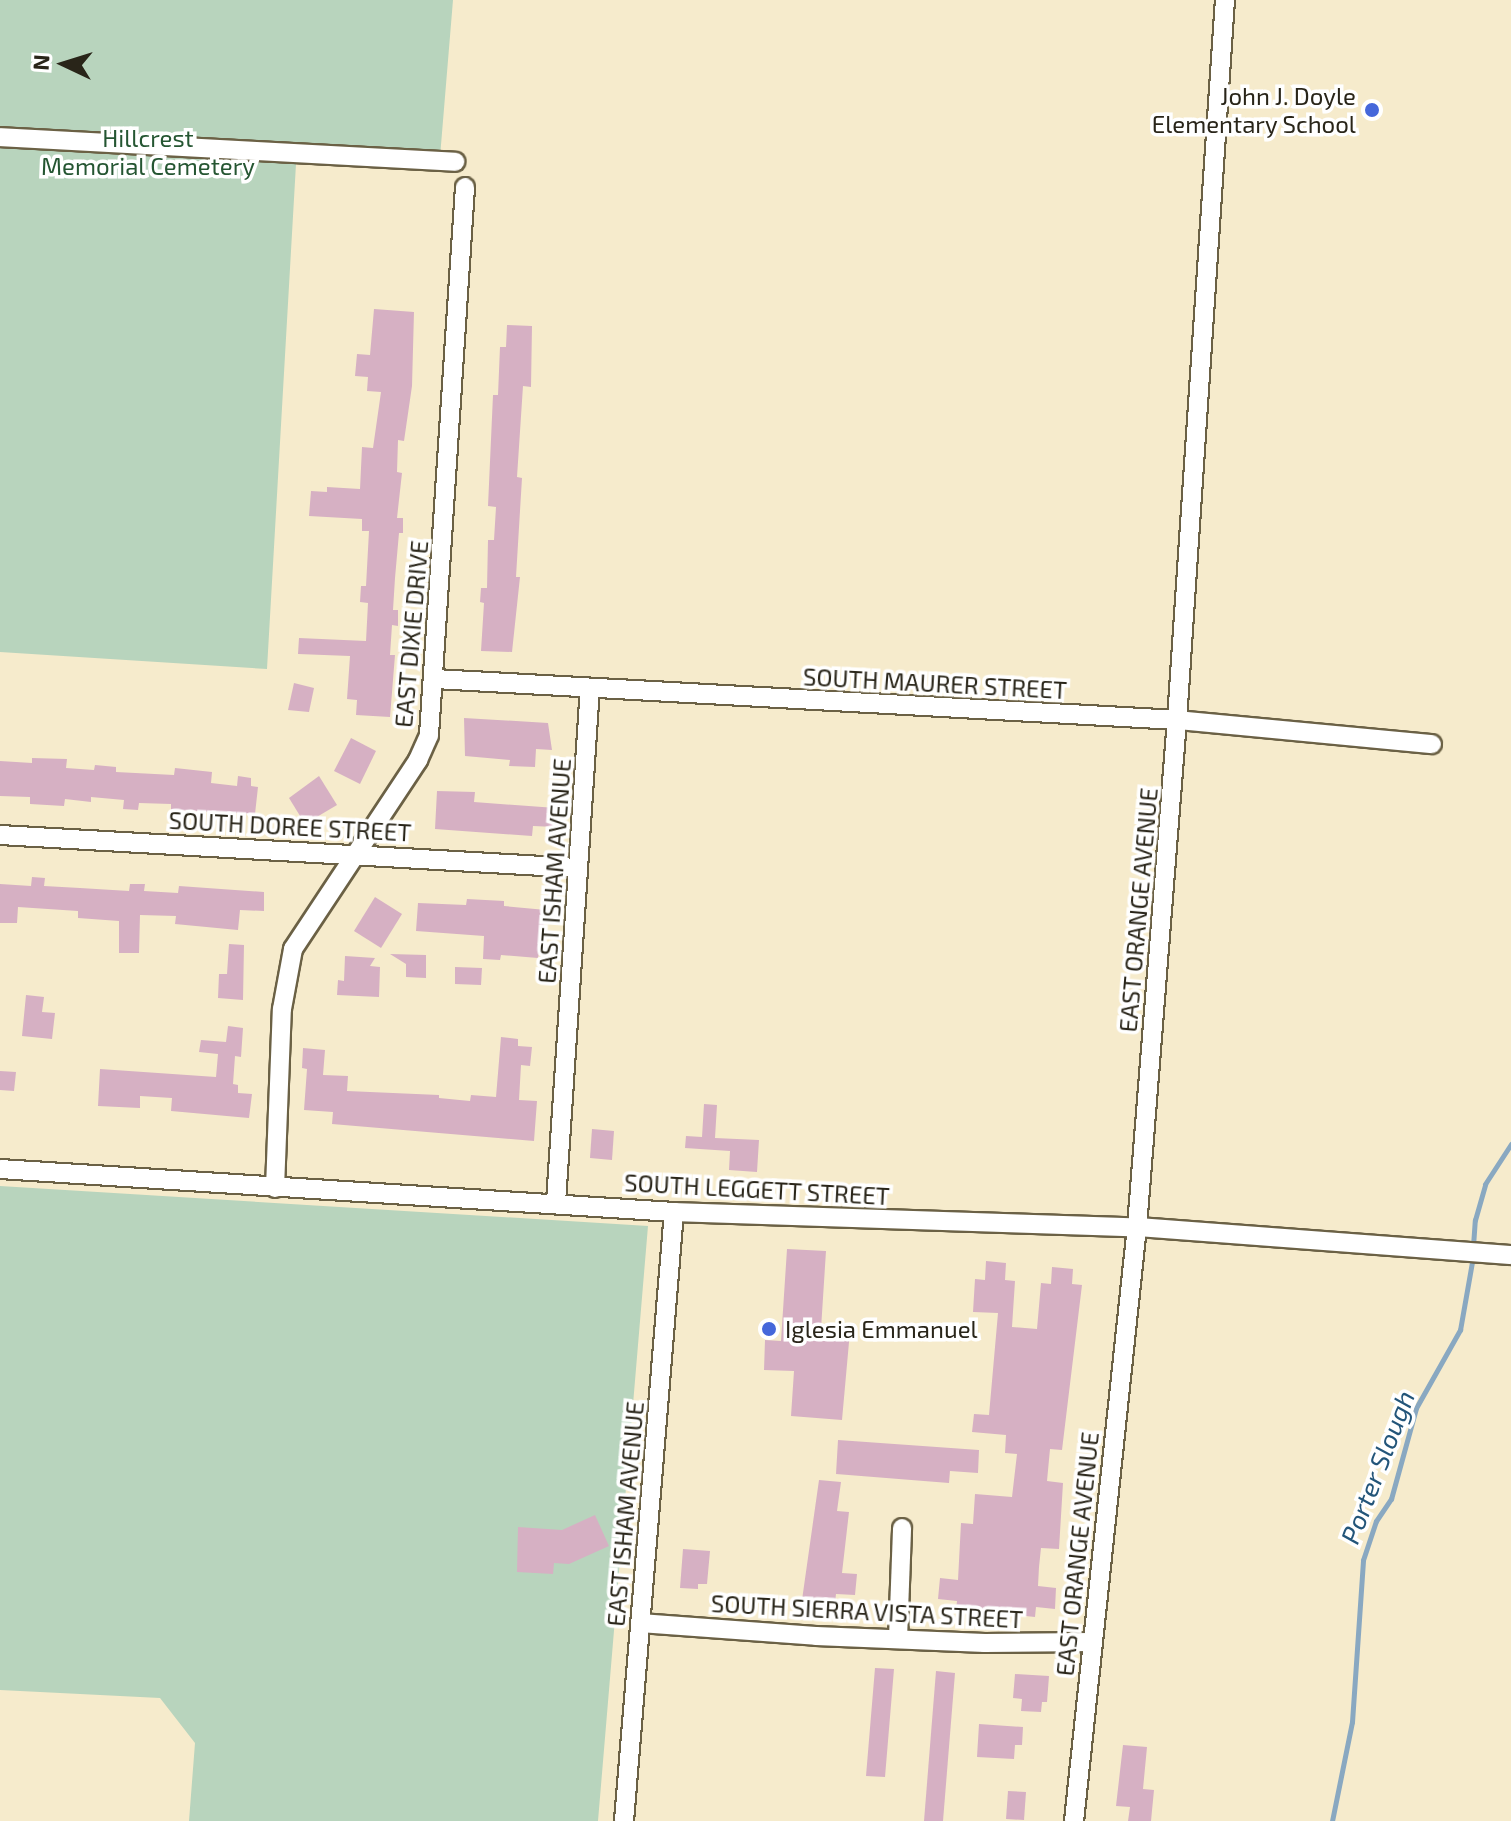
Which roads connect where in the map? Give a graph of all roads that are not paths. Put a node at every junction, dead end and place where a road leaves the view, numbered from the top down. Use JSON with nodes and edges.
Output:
{"nodes":[{"id":1,"x":1225,"y":0,"type":"edge"},
{"id":2,"x":0,"y":137,"type":"edge"},
{"id":3,"x":455,"y":162,"type":"dead end"},
{"id":4,"x":465,"y":187,"type":"dead end"},
{"id":5,"x":435,"y":679,"type":"junction"},
{"id":6,"x":590,"y":688,"type":"junction"},
{"id":7,"x":1177,"y":720,"type":"junction"},
{"id":8,"x":1432,"y":744,"type":"dead end"},
{"id":9,"x":0,"y":835,"type":"edge"},
{"id":10,"x":355,"y":853,"type":"junction"},
{"id":11,"x":578,"y":868,"type":"junction"},
{"id":12,"x":0,"y":1169,"type":"edge"},
{"id":13,"x":275,"y":1188,"type":"junction"},
{"id":14,"x":556,"y":1202,"type":"junction"},
{"id":15,"x":674,"y":1212,"type":"junction"},
{"id":16,"x":1137,"y":1227,"type":"junction"},
{"id":17,"x":1506,"y":1255,"type":"edge"},
{"id":18,"x":902,"y":1528,"type":"dead end"},
{"id":19,"x":640,"y":1623,"type":"junction"},
{"id":20,"x":898,"y":1639,"type":"junction"},
{"id":21,"x":1091,"y":1642,"type":"junction"},
{"id":22,"x":624,"y":1821,"type":"edge"},
{"id":23,"x":1074,"y":1821,"type":"edge"}],
"edges":[{"from":1,"to":7,"type":"street","name":"EAST ORANGE AVENUE"},
{"from":2,"to":3,"type":"street"},
{"from":4,"to":5,"type":"street","name":"EAST DIXIE DRIVE"},
{"from":5,"to":6,"type":"street","name":"SOUTH MAURER STREET"},
{"from":5,"to":10,"type":"street","name":"EAST DIXIE DRIVE"},
{"from":6,"to":7,"type":"street","name":"SOUTH MAURER STREET"},
{"from":6,"to":11,"type":"street","name":"EAST ISHAM AVENUE"},
{"from":7,"to":8,"type":"street","name":"SOUTH MAURER STREET"},
{"from":7,"to":16,"type":"street","name":"EAST ORANGE AVENUE"},
{"from":9,"to":10,"type":"street","name":"SOUTH DOREE STREET"},
{"from":10,"to":11,"type":"street","name":"SOUTH DOREE STREET"},
{"from":10,"to":13,"type":"street","name":"EAST DIXIE DRIVE"},
{"from":11,"to":14,"type":"street","name":"EAST ISHAM AVENUE"},
{"from":12,"to":13,"type":"street","name":"SOUTH LEGGETT STREET"},
{"from":13,"to":14,"type":"street","name":"SOUTH LEGGETT STREET"},
{"from":14,"to":15,"type":"street","name":"SOUTH LEGGETT STREET"},
{"from":15,"to":16,"type":"street","name":"SOUTH LEGGETT STREET"},
{"from":15,"to":19,"type":"street","name":"EAST ISHAM AVENUE"},
{"from":16,"to":17,"type":"street","name":"SOUTH LEGGETT STREET"},
{"from":16,"to":21,"type":"street","name":"EAST ORANGE AVENUE"},
{"from":18,"to":20,"type":"street"},
{"from":19,"to":20,"type":"street","name":"SOUTH SIERRA VISTA STREET"},
{"from":19,"to":22,"type":"street","name":"EAST ISHAM AVENUE"},
{"from":20,"to":21,"type":"street","name":"SOUTH SIERRA VISTA STREET"},
{"from":21,"to":23,"type":"street","name":"EAST ORANGE AVENUE"}]}
